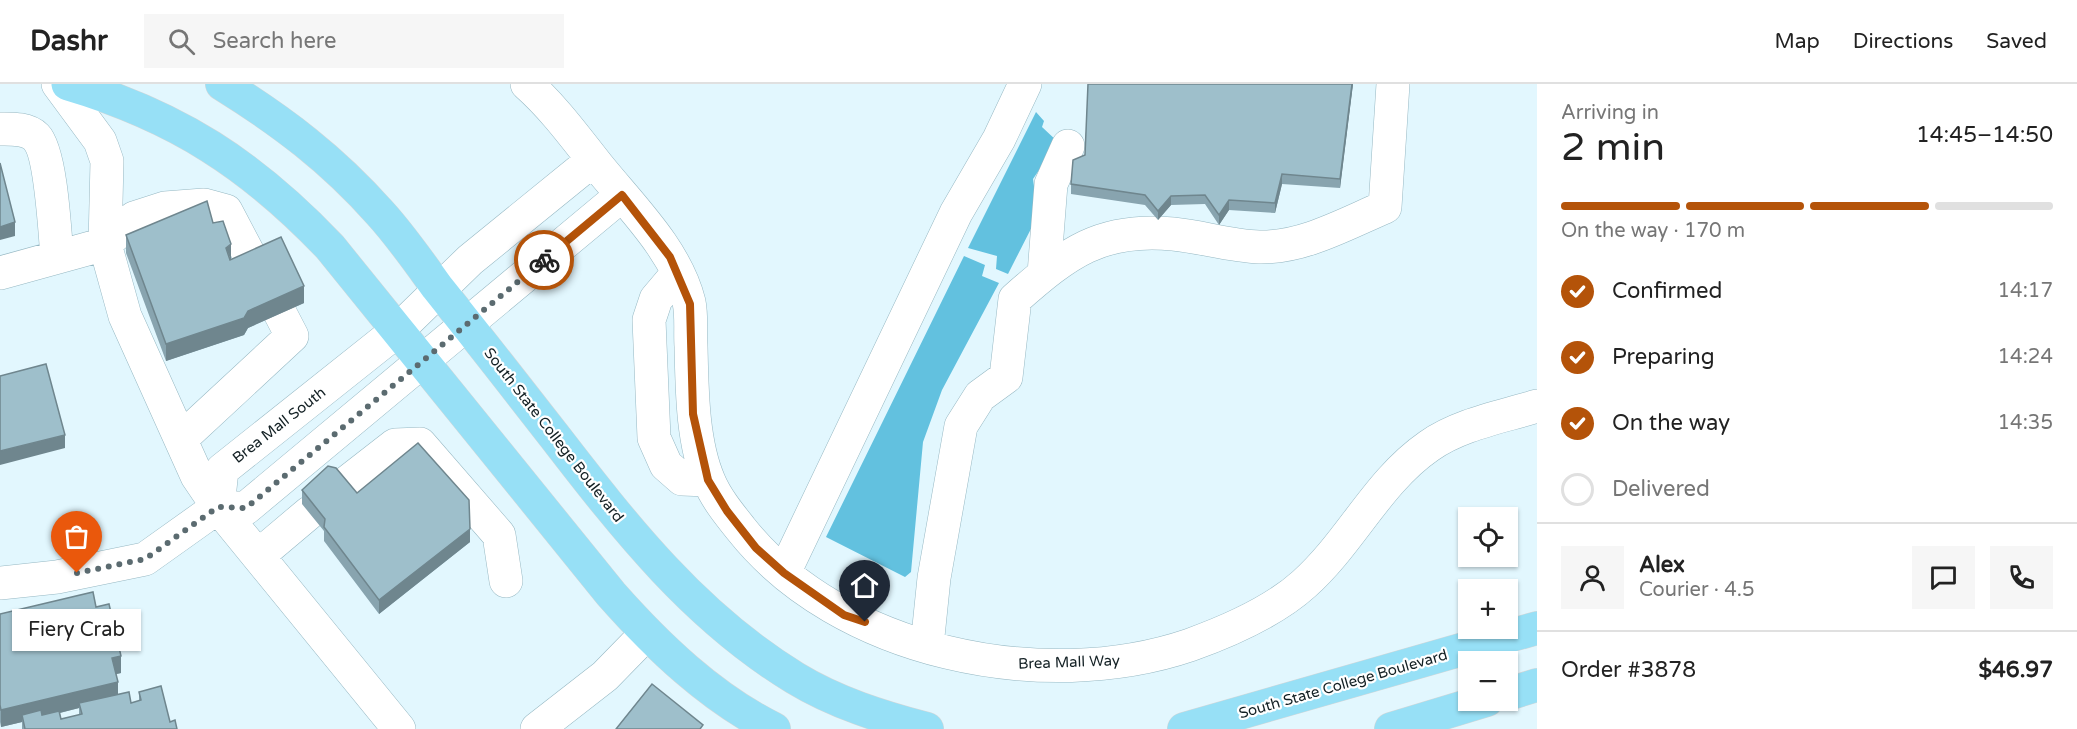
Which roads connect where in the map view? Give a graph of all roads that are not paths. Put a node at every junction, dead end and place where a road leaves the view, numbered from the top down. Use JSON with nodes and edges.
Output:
{"nodes":[{"id":1,"x":58,"y":84,"type":"edge"},
{"id":2,"x":68,"y":84,"type":"edge"},
{"id":3,"x":222,"y":84,"type":"edge"},
{"id":4,"x":527,"y":84,"type":"edge"},
{"id":5,"x":1025,"y":84,"type":"edge"},
{"id":6,"x":1393,"y":84,"type":"edge"},
{"id":7,"x":0,"y":129,"type":"edge"},
{"id":8,"x":1068,"y":146,"type":"dead end"},
{"id":9,"x":593,"y":160,"type":"junction"},
{"id":10,"x":622,"y":195,"type":"junction"},
{"id":11,"x":105,"y":244,"type":"junction"},
{"id":12,"x":57,"y":257,"type":"junction"},
{"id":13,"x":255,"y":266,"type":"edge"},
{"id":14,"x":0,"y":273,"type":"edge"},
{"id":15,"x":678,"y":273,"type":"junction"},
{"id":16,"x":1044,"y":274,"type":"junction"},
{"id":17,"x":439,"y":289,"type":"junction"},
{"id":18,"x":280,"y":313,"type":"edge"},
{"id":19,"x":467,"y":324,"type":"junction"},
{"id":20,"x":398,"y":330,"type":"junction"},
{"id":21,"x":424,"y":362,"type":"junction"},
{"id":22,"x":1537,"y":406,"type":"edge"},
{"id":23,"x":180,"y":439,"type":"junction"},
{"id":24,"x":708,"y":480,"type":"junction"},
{"id":25,"x":341,"y":487,"type":"edge"},
{"id":26,"x":218,"y":507,"type":"junction"},
{"id":27,"x":309,"y":513,"type":"edge"},
{"id":28,"x":258,"y":556,"type":"junction"},
{"id":29,"x":784,"y":573,"type":"junction"},
{"id":30,"x":506,"y":581,"type":"dead end"},
{"id":31,"x":0,"y":583,"type":"edge"},
{"id":32,"x":1537,"y":628,"type":"edge"},
{"id":33,"x":646,"y":634,"type":"junction"},
{"id":34,"x":927,"y":646,"type":"junction"},
{"id":35,"x":1537,"y":685,"type":"edge"},
{"id":36,"x":1518,"y":691,"type":"edge"},
{"id":37,"x":1458,"y":709,"type":"edge"},
{"id":38,"x":399,"y":729,"type":"edge"},
{"id":39,"x":537,"y":729,"type":"edge"},
{"id":40,"x":774,"y":729,"type":"edge"},
{"id":41,"x":927,"y":729,"type":"edge"},
{"id":42,"x":1184,"y":729,"type":"edge"},
{"id":43,"x":1391,"y":729,"type":"edge"}],
"edges":[{"from":1,"to":11,"type":"lane"},
{"from":2,"to":20,"type":"main road"},
{"from":3,"to":17,"type":"main road","name":"South State College Boulevard"},
{"from":4,"to":9,"type":"lane","name":"Brea Mall Way"},
{"from":5,"to":29,"type":"lane"},
{"from":6,"to":16,"type":"lane"},
{"from":7,"to":12,"type":"lane"},
{"from":8,"to":16,"type":"lane"},
{"from":9,"to":10,"type":"lane","name":"Brea Mall Way"},
{"from":9,"to":17,"type":"lane","name":"Brea Mall South"},
{"from":10,"to":15,"type":"lane","name":"Brea Mall Way"},
{"from":10,"to":19,"type":"lane"},
{"from":11,"to":12,"type":"lane"},
{"from":11,"to":13,"type":"lane"},
{"from":11,"to":23,"type":"lane"},
{"from":12,"to":14,"type":"lane"},
{"from":15,"to":24,"type":"lane","name":"Brea Mall Way"},
{"from":15,"to":24,"type":"lane"},
{"from":16,"to":34,"type":"lane"},
{"from":17,"to":19,"type":"main road","name":"South State College Boulevard"},
{"from":17,"to":20,"type":"lane","name":"Brea Mall South"},
{"from":18,"to":23,"type":"lane"},
{"from":19,"to":21,"type":"lane"},
{"from":19,"to":41,"type":"main road","name":"South State College Boulevard"},
{"from":20,"to":21,"type":"main road"},
{"from":20,"to":26,"type":"lane","name":"Brea Mall South"},
{"from":21,"to":26,"type":"lane"},
{"from":21,"to":33,"type":"main road"},
{"from":22,"to":34,"type":"lane","name":"Brea Mall Way"},
{"from":23,"to":26,"type":"lane"},
{"from":24,"to":29,"type":"lane","name":"Brea Mall Way"},
{"from":25,"to":30,"type":"lane"},
{"from":26,"to":28,"type":"lane"},
{"from":26,"to":31,"type":"lane"},
{"from":27,"to":28,"type":"lane"},
{"from":28,"to":38,"type":"lane"},
{"from":29,"to":34,"type":"lane","name":"Brea Mall Way"},
{"from":32,"to":42,"type":"main road","name":"South State College Boulevard"},
{"from":33,"to":39,"type":"lane"},
{"from":33,"to":40,"type":"main road"},
{"from":35,"to":36,"type":"main road"},
{"from":37,"to":43,"type":"main road"}]}
